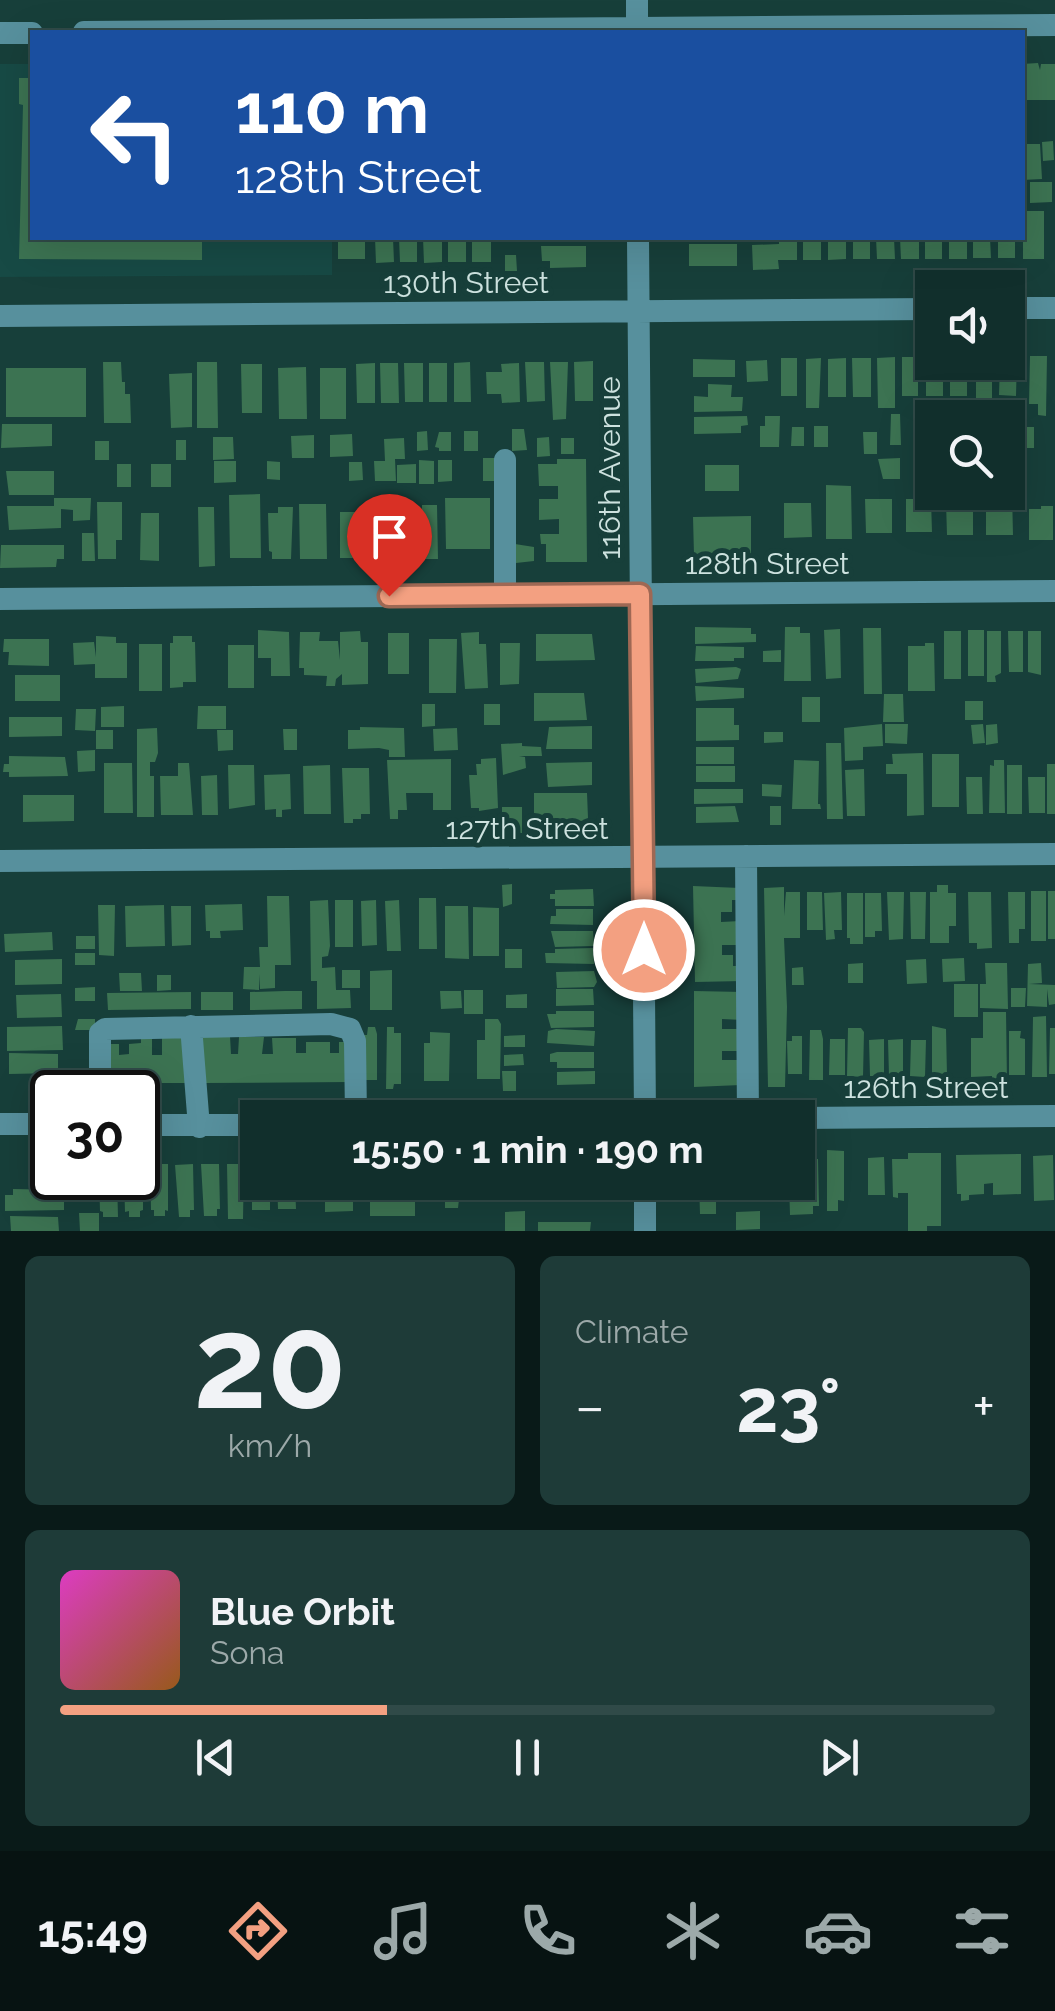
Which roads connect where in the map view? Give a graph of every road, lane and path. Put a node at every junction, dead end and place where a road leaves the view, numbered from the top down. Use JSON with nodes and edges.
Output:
{"nodes":[{"id":1,"x":637,"y":0,"type":"edge"},
{"id":2,"x":1055,"y":25,"type":"edge"},
{"id":3,"x":637,"y":30,"type":"edge"},
{"id":4,"x":0,"y":33,"type":"edge"},
{"id":5,"x":30,"y":33,"type":"edge"},
{"id":6,"x":638,"y":240,"type":"edge"},
{"id":7,"x":1025,"y":308,"type":"edge"},
{"id":8,"x":1055,"y":308,"type":"edge"},
{"id":9,"x":915,"y":309,"type":"edge"},
{"id":10,"x":638,"y":311,"type":"junction"},
{"id":11,"x":0,"y":316,"type":"edge"},
{"id":12,"x":506,"y":460,"type":"dead end"},
{"id":13,"x":1055,"y":591,"type":"edge"},
{"id":14,"x":640,"y":594,"type":"junction"},
{"id":15,"x":506,"y":595,"type":"junction"},
{"id":16,"x":0,"y":599,"type":"edge"},
{"id":17,"x":1055,"y":854,"type":"edge"},
{"id":18,"x":746,"y":856,"type":"junction"},
{"id":19,"x":643,"y":857,"type":"junction"},
{"id":20,"x":0,"y":861,"type":"edge"},
{"id":21,"x":191,"y":1026,"type":"junction"},
{"id":22,"x":100,"y":1070,"type":"edge"},
{"id":23,"x":356,"y":1100,"type":"edge"},
{"id":24,"x":645,"y":1100,"type":"edge"},
{"id":25,"x":748,"y":1100,"type":"edge"},
{"id":26,"x":1055,"y":1116,"type":"edge"},
{"id":27,"x":815,"y":1118,"type":"edge"},
{"id":28,"x":0,"y":1124,"type":"edge"},
{"id":29,"x":30,"y":1124,"type":"edge"},
{"id":30,"x":160,"y":1126,"type":"edge"},
{"id":31,"x":240,"y":1126,"type":"edge"},
{"id":32,"x":199,"y":1128,"type":"junction"},
{"id":33,"x":645,"y":1200,"type":"edge"},
{"id":34,"x":645,"y":1231,"type":"edge"}],
"edges":[{"from":1,"to":3,"type":"street"},
{"from":2,"to":3,"type":"street"},
{"from":4,"to":5,"type":"street"},
{"from":6,"to":10,"type":"street","name":"116th Avenue"},
{"from":7,"to":8,"type":"street"},
{"from":9,"to":10,"type":"street","name":"130th Street"},
{"from":10,"to":11,"type":"street","name":"130th Street"},
{"from":10,"to":14,"type":"street","name":"116th Avenue"},
{"from":12,"to":15,"type":"street"},
{"from":13,"to":14,"type":"street","name":"128th Street"},
{"from":14,"to":15,"type":"street","name":"128th Street"},
{"from":14,"to":19,"type":"street","name":"116th Avenue"},
{"from":15,"to":16,"type":"street","name":"128th Street"},
{"from":17,"to":18,"type":"street","name":"127th Street"},
{"from":18,"to":19,"type":"street","name":"127th Street"},
{"from":18,"to":25,"type":"street"},
{"from":19,"to":20,"type":"street","name":"127th Street"},
{"from":19,"to":24,"type":"street","name":"116th Avenue"},
{"from":21,"to":22,"type":"street"},
{"from":21,"to":23,"type":"street"},
{"from":21,"to":32,"type":"street"},
{"from":26,"to":27,"type":"street","name":"126th Street"},
{"from":28,"to":29,"type":"street"},
{"from":30,"to":32,"type":"street"},
{"from":31,"to":32,"type":"street"},
{"from":33,"to":34,"type":"street"}]}
